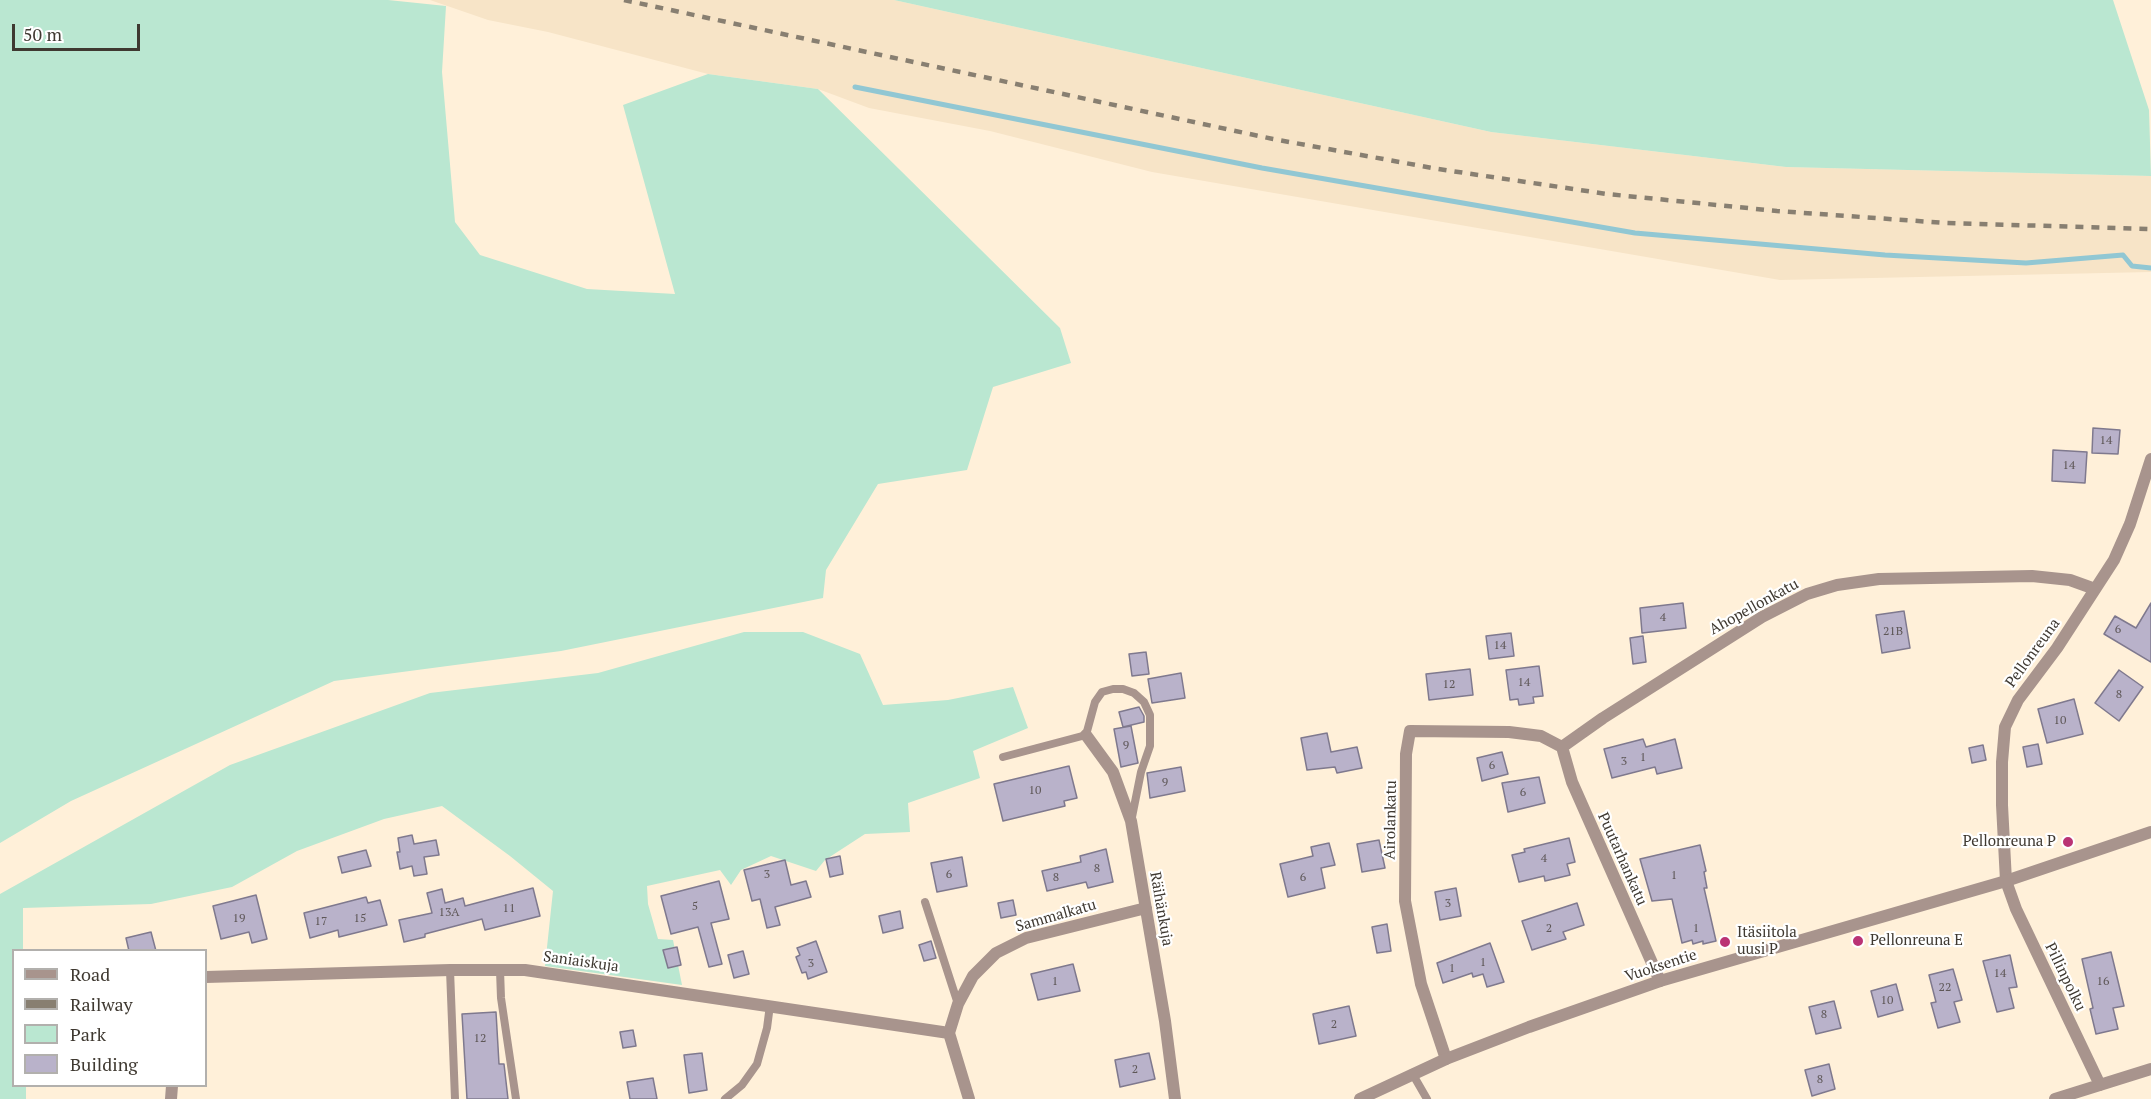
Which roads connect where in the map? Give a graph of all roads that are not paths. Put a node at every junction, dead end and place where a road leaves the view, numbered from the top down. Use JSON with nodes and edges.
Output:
{"nodes":[{"id":1,"x":2151,"y":459,"type":"edge"},
{"id":2,"x":2095,"y":589,"type":"junction"},
{"id":3,"x":1086,"y":735,"type":"junction"},
{"id":4,"x":1562,"y":747,"type":"junction"},
{"id":5,"x":1003,"y":757,"type":"dead end"},
{"id":6,"x":1131,"y":821,"type":"junction"},
{"id":7,"x":2151,"y":832,"type":"edge"},
{"id":8,"x":2006,"y":881,"type":"junction"},
{"id":9,"x":925,"y":902,"type":"dead end"},
{"id":10,"x":1146,"y":908,"type":"junction"},
{"id":11,"x":450,"y":970,"type":"junction"},
{"id":12,"x":500,"y":970,"type":"junction"},
{"id":13,"x":207,"y":977,"type":"edge"},
{"id":14,"x":1660,"y":981,"type":"junction"},
{"id":15,"x":958,"y":1004,"type":"junction"},
{"id":16,"x":770,"y":1005,"type":"junction"},
{"id":17,"x":949,"y":1033,"type":"junction"},
{"id":18,"x":1446,"y":1059,"type":"junction"},
{"id":19,"x":2151,"y":1069,"type":"edge"},
{"id":20,"x":1412,"y":1073,"type":"junction"},
{"id":21,"x":2100,"y":1085,"type":"junction"},
{"id":22,"x":455,"y":1099,"type":"edge"},
{"id":23,"x":516,"y":1099,"type":"edge"},
{"id":24,"x":725,"y":1099,"type":"edge"},
{"id":25,"x":969,"y":1099,"type":"edge"},
{"id":26,"x":1175,"y":1099,"type":"edge"},
{"id":27,"x":1360,"y":1099,"type":"edge"},
{"id":28,"x":1426,"y":1099,"type":"edge"},
{"id":29,"x":2055,"y":1099,"type":"edge"}],
"edges":[{"from":1,"to":2,"type":"street","name":"Pellonreuna"},
{"from":2,"to":4,"type":"street","name":"Ahopellonkatu"},
{"from":2,"to":8,"type":"street","name":"Pellonreuna"},
{"from":3,"to":5,"type":"lane"},
{"from":3,"to":6,"type":"street","name":"Räihänkuja"},
{"from":3,"to":6,"type":"lane"},
{"from":4,"to":14,"type":"street","name":"Puutarhankatu"},
{"from":4,"to":18,"type":"street","name":"Airolankatu"},
{"from":6,"to":10,"type":"street","name":"Räihänkuja"},
{"from":7,"to":8,"type":"street","name":"Vuoksentie"},
{"from":8,"to":14,"type":"street","name":"Vuoksentie"},
{"from":8,"to":21,"type":"street","name":"Pillinpolku"},
{"from":9,"to":15,"type":"lane"},
{"from":10,"to":15,"type":"street","name":"Sammalkatu"},
{"from":10,"to":26,"type":"street","name":"Räihänkuja"},
{"from":11,"to":12,"type":"street","name":"Saniaiskuja"},
{"from":11,"to":13,"type":"street","name":"Saniaiskuja"},
{"from":11,"to":22,"type":"lane"},
{"from":12,"to":16,"type":"street","name":"Saniaiskuja"},
{"from":12,"to":23,"type":"lane"},
{"from":14,"to":18,"type":"street","name":"Vuoksentie"},
{"from":15,"to":17,"type":"street","name":"Sammalkatu"},
{"from":16,"to":17,"type":"street","name":"Saniaiskuja"},
{"from":16,"to":24,"type":"lane"},
{"from":17,"to":25,"type":"street"},
{"from":18,"to":20,"type":"street","name":"Vuoksentie"},
{"from":19,"to":21,"type":"street"},
{"from":20,"to":27,"type":"street","name":"Vuoksentie"},
{"from":20,"to":28,"type":"lane"},
{"from":21,"to":29,"type":"street"}]}
